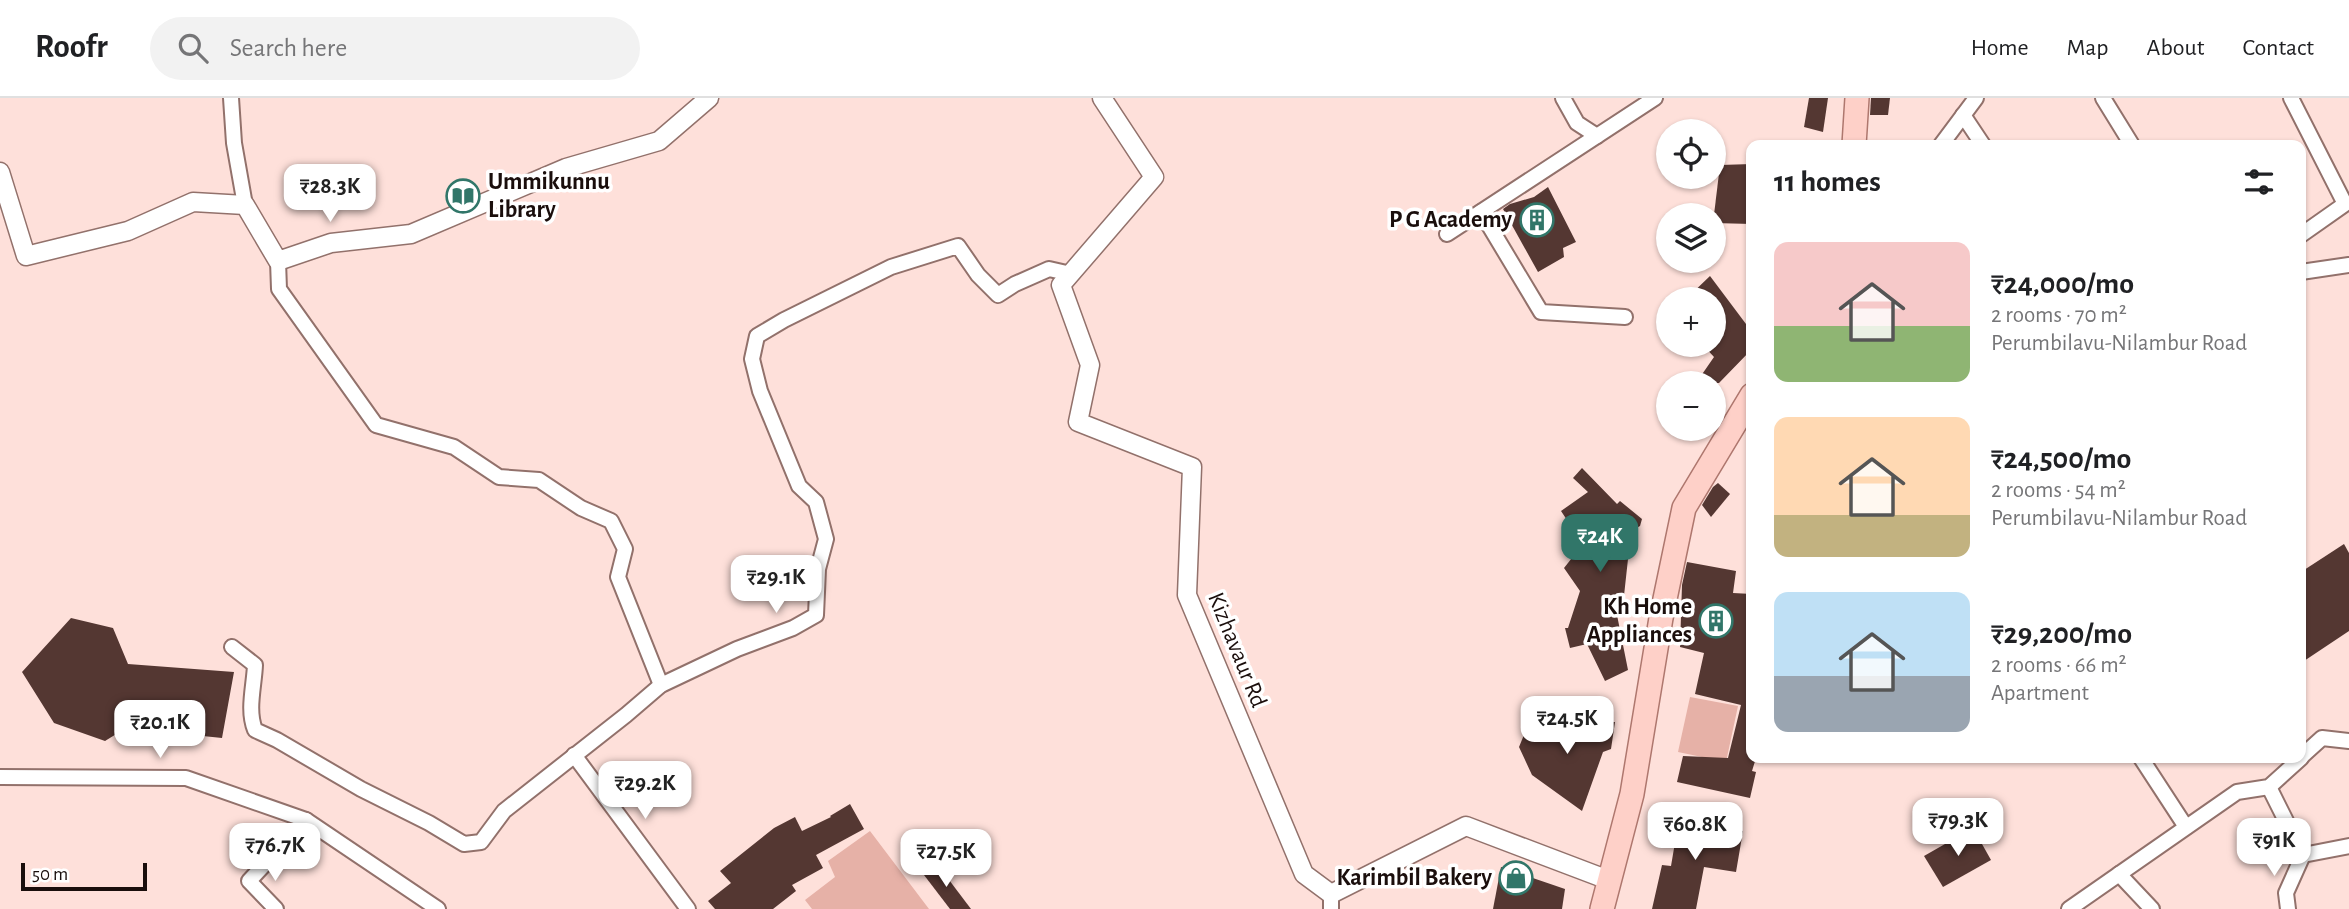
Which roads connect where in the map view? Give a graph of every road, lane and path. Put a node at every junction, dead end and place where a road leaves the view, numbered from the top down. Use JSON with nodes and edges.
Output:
{"nodes":[{"id":1,"x":231,"y":98,"type":"edge"},
{"id":2,"x":709,"y":98,"type":"edge"},
{"id":3,"x":1102,"y":98,"type":"edge"},
{"id":4,"x":1563,"y":98,"type":"edge"},
{"id":5,"x":1655,"y":98,"type":"edge"},
{"id":6,"x":1857,"y":98,"type":"edge"},
{"id":7,"x":1976,"y":98,"type":"edge"},
{"id":8,"x":2103,"y":98,"type":"edge"},
{"id":9,"x":2291,"y":98,"type":"edge"},
{"id":10,"x":1963,"y":115,"type":"junction"},
{"id":11,"x":1597,"y":136,"type":"junction"},
{"id":12,"x":1854,"y":140,"type":"edge"},
{"id":13,"x":1945,"y":140,"type":"edge"},
{"id":14,"x":1980,"y":140,"type":"edge"},
{"id":15,"x":2129,"y":140,"type":"edge"},
{"id":16,"x":0,"y":172,"type":"edge"},
{"id":17,"x":245,"y":205,"type":"junction"},
{"id":18,"x":1481,"y":212,"type":"junction"},
{"id":19,"x":2306,"y":231,"type":"edge"},
{"id":20,"x":1447,"y":234,"type":"dead end"},
{"id":21,"x":278,"y":261,"type":"junction"},
{"id":22,"x":2349,"y":265,"type":"edge"},
{"id":23,"x":2306,"y":270,"type":"edge"},
{"id":24,"x":1071,"y":274,"type":"junction"},
{"id":25,"x":1625,"y":317,"type":"dead end"},
{"id":26,"x":1746,"y":405,"type":"edge"},
{"id":27,"x":232,"y":647,"type":"dead end"},
{"id":28,"x":661,"y":685,"type":"junction"},
{"id":29,"x":2349,"y":741,"type":"edge"},
{"id":30,"x":2306,"y":752,"type":"edge"},
{"id":31,"x":574,"y":755,"type":"junction"},
{"id":32,"x":2144,"y":763,"type":"edge"},
{"id":33,"x":2295,"y":763,"type":"edge"},
{"id":34,"x":0,"y":777,"type":"edge"},
{"id":35,"x":2269,"y":787,"type":"junction"},
{"id":36,"x":306,"y":820,"type":"junction"},
{"id":37,"x":2186,"y":827,"type":"junction"},
{"id":38,"x":2349,"y":846,"type":"edge"},
{"id":39,"x":2303,"y":855,"type":"junction"},
{"id":40,"x":2119,"y":874,"type":"junction"},
{"id":41,"x":1611,"y":881,"type":"junction"},
{"id":42,"x":1331,"y":902,"type":"edge"},
{"id":43,"x":2076,"y":906,"type":"edge"},
{"id":44,"x":276,"y":909,"type":"edge"},
{"id":45,"x":438,"y":909,"type":"edge"},
{"id":46,"x":688,"y":909,"type":"edge"},
{"id":47,"x":1602,"y":909,"type":"edge"},
{"id":48,"x":2152,"y":909,"type":"edge"},
{"id":49,"x":2288,"y":909,"type":"edge"}],
"edges":[{"from":1,"to":17,"type":"street"},
{"from":2,"to":21,"type":"street"},
{"from":3,"to":24,"type":"street"},
{"from":4,"to":11,"type":"street"},
{"from":5,"to":11,"type":"street"},
{"from":6,"to":12,"type":"main road"},
{"from":7,"to":10,"type":"street"},
{"from":8,"to":15,"type":"street"},
{"from":9,"to":19,"type":"street"},
{"from":10,"to":13,"type":"street"},
{"from":10,"to":14,"type":"street"},
{"from":11,"to":18,"type":"street"},
{"from":16,"to":17,"type":"street"},
{"from":17,"to":21,"type":"street"},
{"from":18,"to":20,"type":"street"},
{"from":18,"to":25,"type":"street"},
{"from":21,"to":28,"type":"street"},
{"from":22,"to":23,"type":"street"},
{"from":24,"to":28,"type":"street"},
{"from":24,"to":42,"type":"street","name":"Kizhavaur Rd"},
{"from":26,"to":41,"type":"main road"},
{"from":27,"to":31,"type":"street"},
{"from":28,"to":31,"type":"street"},
{"from":29,"to":30,"type":"street"},
{"from":31,"to":46,"type":"street"},
{"from":32,"to":37,"type":"street"},
{"from":33,"to":35,"type":"street"},
{"from":34,"to":36,"type":"street"},
{"from":35,"to":37,"type":"street"},
{"from":35,"to":39,"type":"street"},
{"from":36,"to":44,"type":"street"},
{"from":36,"to":45,"type":"street"},
{"from":37,"to":40,"type":"street"},
{"from":38,"to":39,"type":"street"},
{"from":39,"to":49,"type":"street"},
{"from":40,"to":43,"type":"street"},
{"from":40,"to":48,"type":"street"},
{"from":41,"to":42,"type":"street","name":"Kizhavaur Rd"},
{"from":41,"to":47,"type":"main road"}]}
